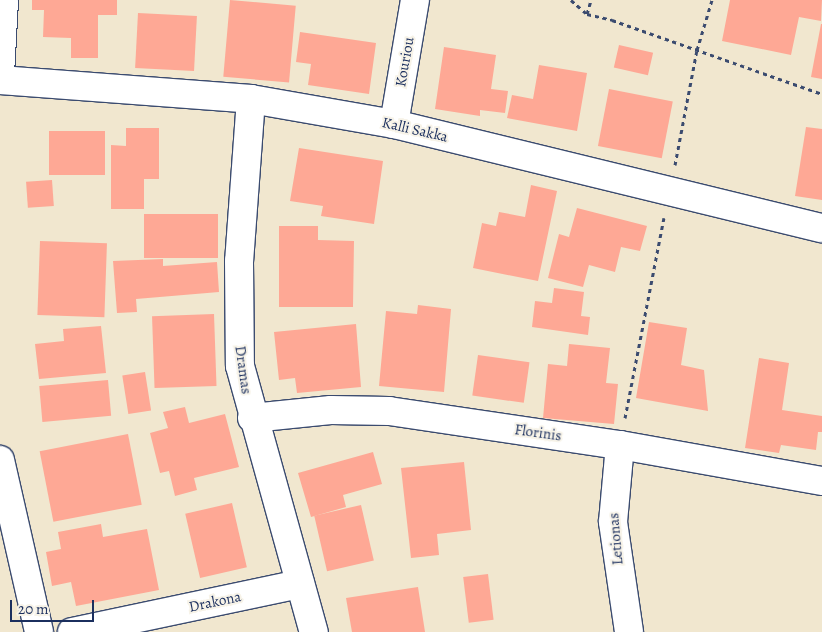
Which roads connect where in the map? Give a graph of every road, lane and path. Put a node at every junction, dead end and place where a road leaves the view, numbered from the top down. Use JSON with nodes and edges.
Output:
{"nodes":[{"id":1,"x":4,"y":0,"type":"edge"},
{"id":2,"x":416,"y":0,"type":"edge"},
{"id":3,"x":571,"y":0,"type":"edge"},
{"id":4,"x":591,"y":0,"type":"edge"},
{"id":5,"x":712,"y":0,"type":"edge"},
{"id":6,"x":587,"y":14,"type":"junction"},
{"id":7,"x":697,"y":50,"type":"junction"},
{"id":8,"x":0,"y":74,"type":"edge"},
{"id":9,"x":0,"y":80,"type":"edge"},
{"id":10,"x":822,"y":94,"type":"edge"},
{"id":11,"x":251,"y":99,"type":"junction"},
{"id":12,"x":394,"y":124,"type":"junction"},
{"id":13,"x":670,"y":191,"type":"junction"},
{"id":14,"x":822,"y":228,"type":"edge"},
{"id":15,"x":252,"y":418,"type":"junction"},
{"id":16,"x":620,"y":446,"type":"junction"},
{"id":17,"x":0,"y":460,"type":"edge"},
{"id":18,"x":822,"y":481,"type":"edge"},
{"id":19,"x":300,"y":584,"type":"junction"},
{"id":20,"x":39,"y":632,"type":"edge"},
{"id":21,"x":72,"y":632,"type":"edge"},
{"id":22,"x":314,"y":632,"type":"edge"},
{"id":23,"x":629,"y":632,"type":"edge"}],
"edges":[{"from":1,"to":8,"type":"street"},
{"from":2,"to":12,"type":"street","name":"Kouriou"},
{"from":3,"to":6,"type":"path"},
{"from":4,"to":6,"type":"path"},
{"from":5,"to":7,"type":"path"},
{"from":6,"to":7,"type":"path"},
{"from":7,"to":10,"type":"path"},
{"from":7,"to":13,"type":"path"},
{"from":9,"to":11,"type":"street","name":"Kalli Sakka"},
{"from":11,"to":12,"type":"street","name":"Kalli Sakka"},
{"from":11,"to":15,"type":"street","name":"Dramas"},
{"from":12,"to":13,"type":"street","name":"Kalli Sakka"},
{"from":13,"to":14,"type":"street","name":"Kalli Sakka"},
{"from":13,"to":16,"type":"path"},
{"from":15,"to":16,"type":"street","name":"Florinis"},
{"from":15,"to":19,"type":"street","name":"Dramas"},
{"from":16,"to":18,"type":"street","name":"Florinis"},
{"from":16,"to":23,"type":"street","name":"Letionas"},
{"from":17,"to":20,"type":"street"},
{"from":19,"to":21,"type":"street","name":"Drakona"},
{"from":19,"to":22,"type":"street","name":"Dramas"}]}
